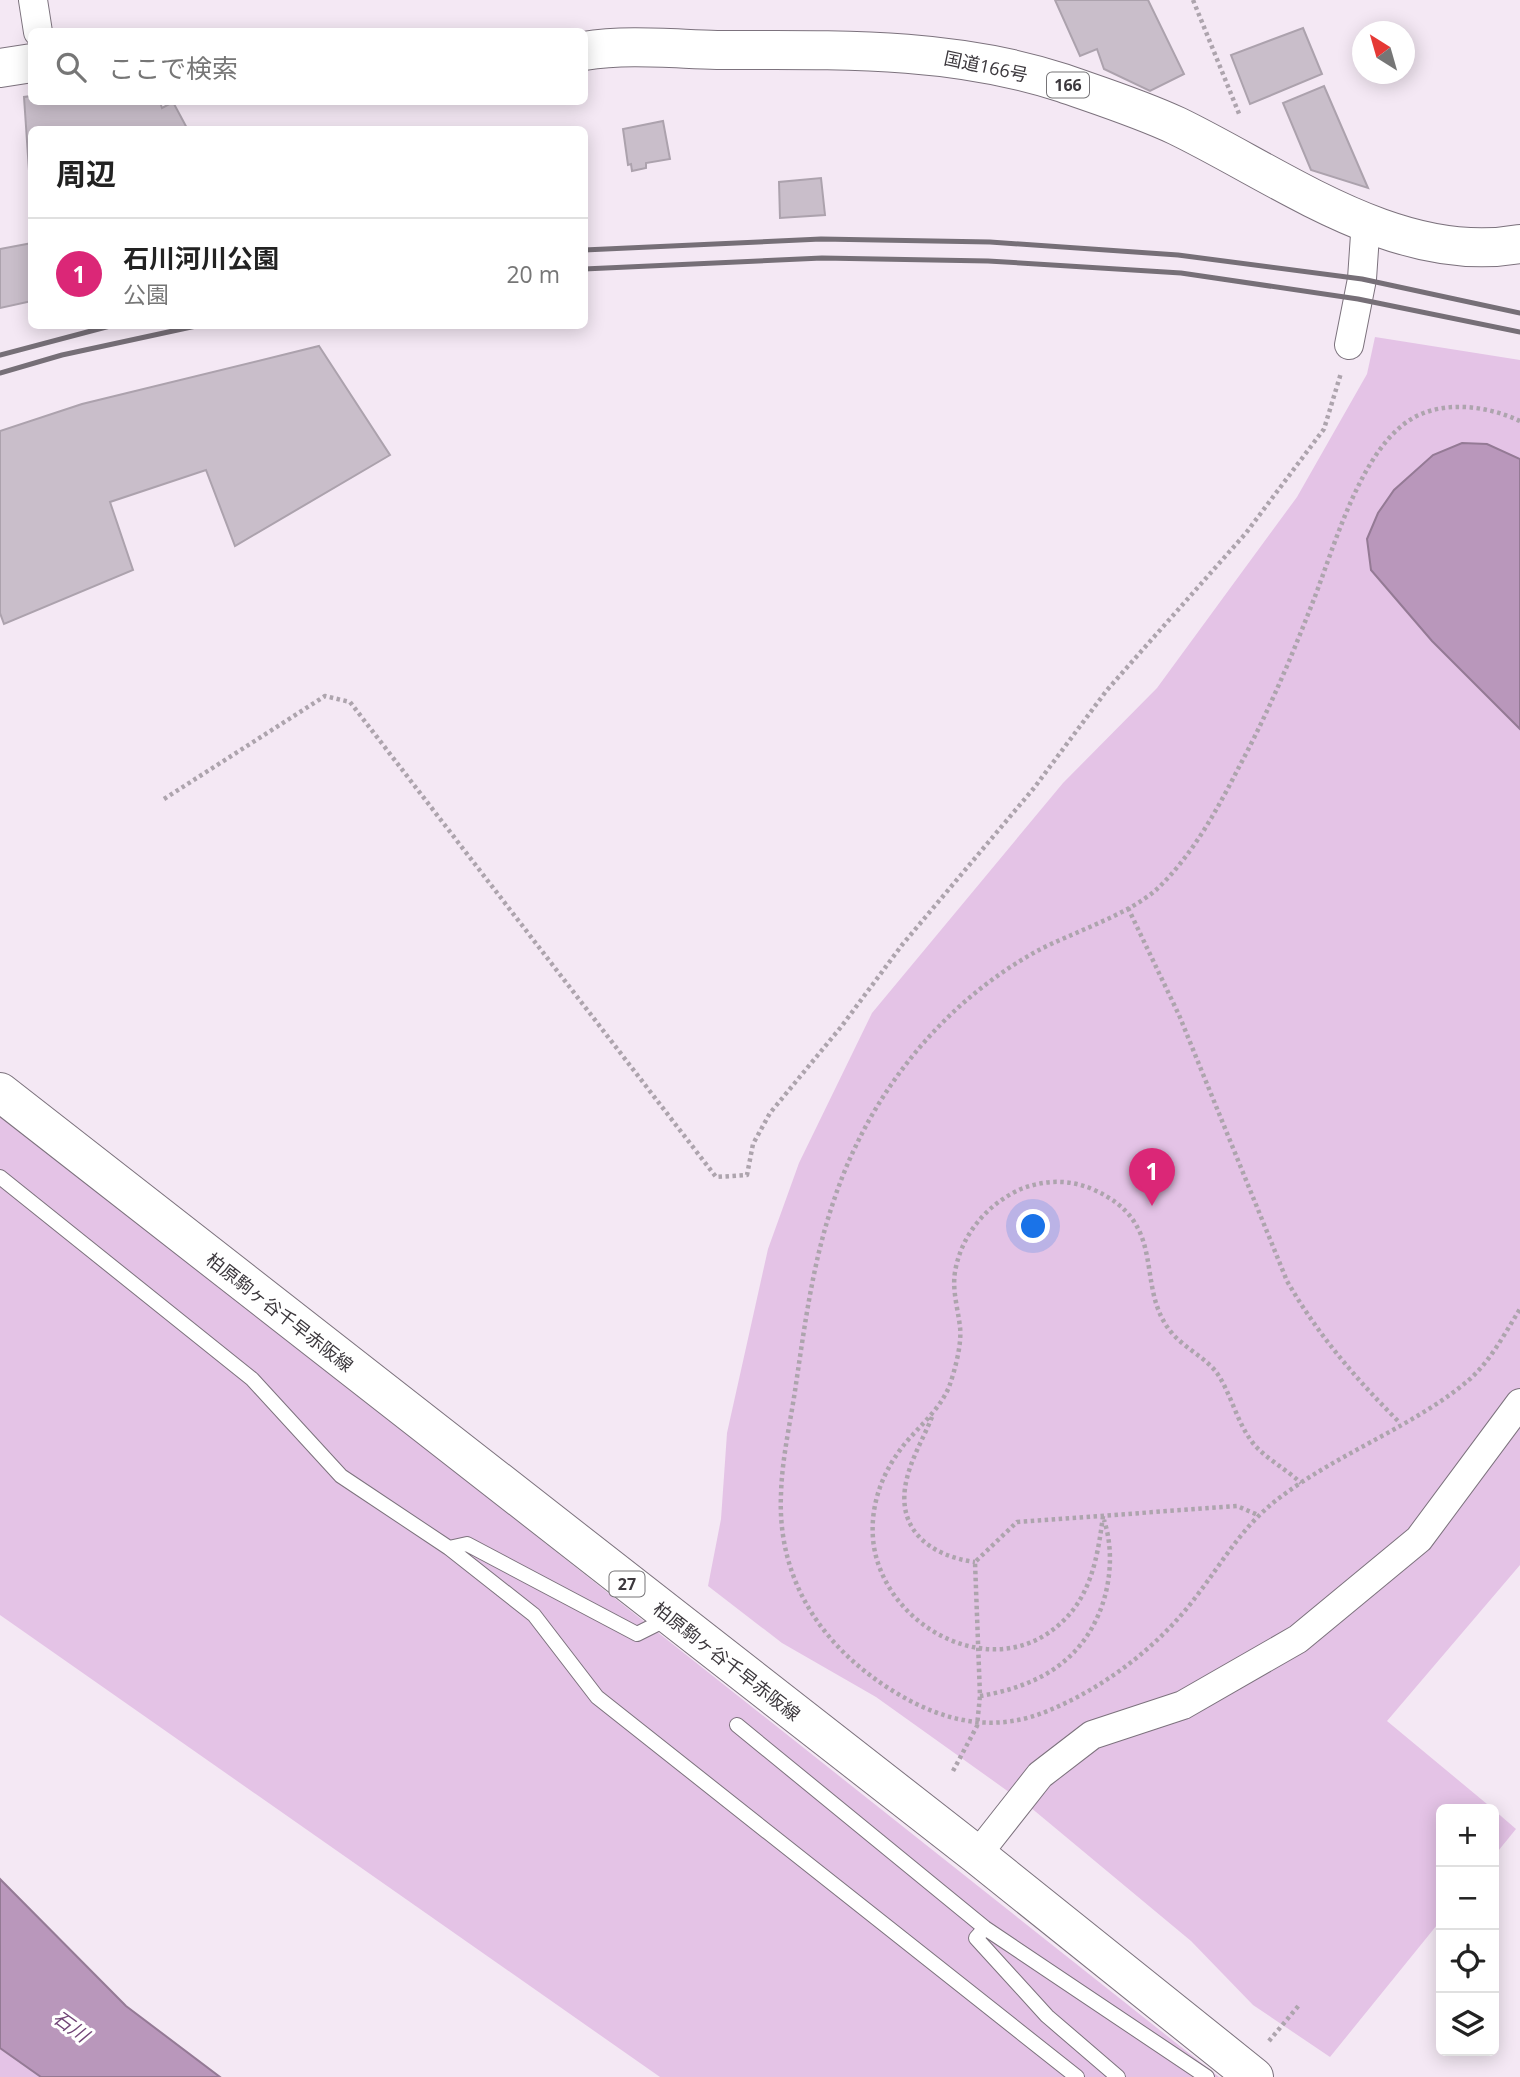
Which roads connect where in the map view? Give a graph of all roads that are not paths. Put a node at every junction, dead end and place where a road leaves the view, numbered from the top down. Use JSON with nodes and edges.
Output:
{"nodes":[{"id":1,"x":33,"y":0,"type":"edge"},
{"id":2,"x":37,"y":28,"type":"edge"},
{"id":3,"x":588,"y":51,"type":"edge"},
{"id":4,"x":28,"y":64,"type":"edge"},
{"id":5,"x":0,"y":68,"type":"edge"},
{"id":6,"x":1366,"y":220,"type":"junction"},
{"id":7,"x":1520,"y":244,"type":"edge"},
{"id":8,"x":1349,"y":345,"type":"road end"},
{"id":9,"x":0,"y":1092,"type":"edge"},
{"id":10,"x":0,"y":1177,"type":"edge"},
{"id":11,"x":1520,"y":1403,"type":"edge"},
{"id":12,"x":449,"y":1548,"type":"junction"},
{"id":13,"x":670,"y":1617,"type":"junction"},
{"id":14,"x":737,"y":1725,"type":"dead end"},
{"id":15,"x":977,"y":1855,"type":"junction"},
{"id":16,"x":985,"y":1928,"type":"junction"},
{"id":17,"x":1232,"y":2067,"type":"edge"},
{"id":18,"x":1077,"y":2077,"type":"edge"},
{"id":19,"x":1118,"y":2077,"type":"edge"}],
"edges":[{"from":1,"to":2,"type":"street"},
{"from":3,"to":6,"type":"main road","name":"国道166号","number":"166"},
{"from":4,"to":5,"type":"main road"},
{"from":6,"to":7,"type":"main road","name":"国道166号","number":"166"},
{"from":6,"to":8,"type":"street"},
{"from":9,"to":13,"type":"main road","name":"柏原駒ヶ谷千早赤阪線","number":"27"},
{"from":10,"to":12,"type":"lane"},
{"from":11,"to":15,"type":"street"},
{"from":12,"to":13,"type":"lane"},
{"from":12,"to":18,"type":"lane"},
{"from":13,"to":15,"type":"main road","name":"柏原駒ヶ谷千早赤阪線","number":"27"},
{"from":14,"to":16,"type":"lane"},
{"from":15,"to":17,"type":"main road","name":"柏原駒ヶ谷千早赤阪線","number":"27"},
{"from":16,"to":17,"type":"lane"},
{"from":16,"to":19,"type":"lane"}]}
